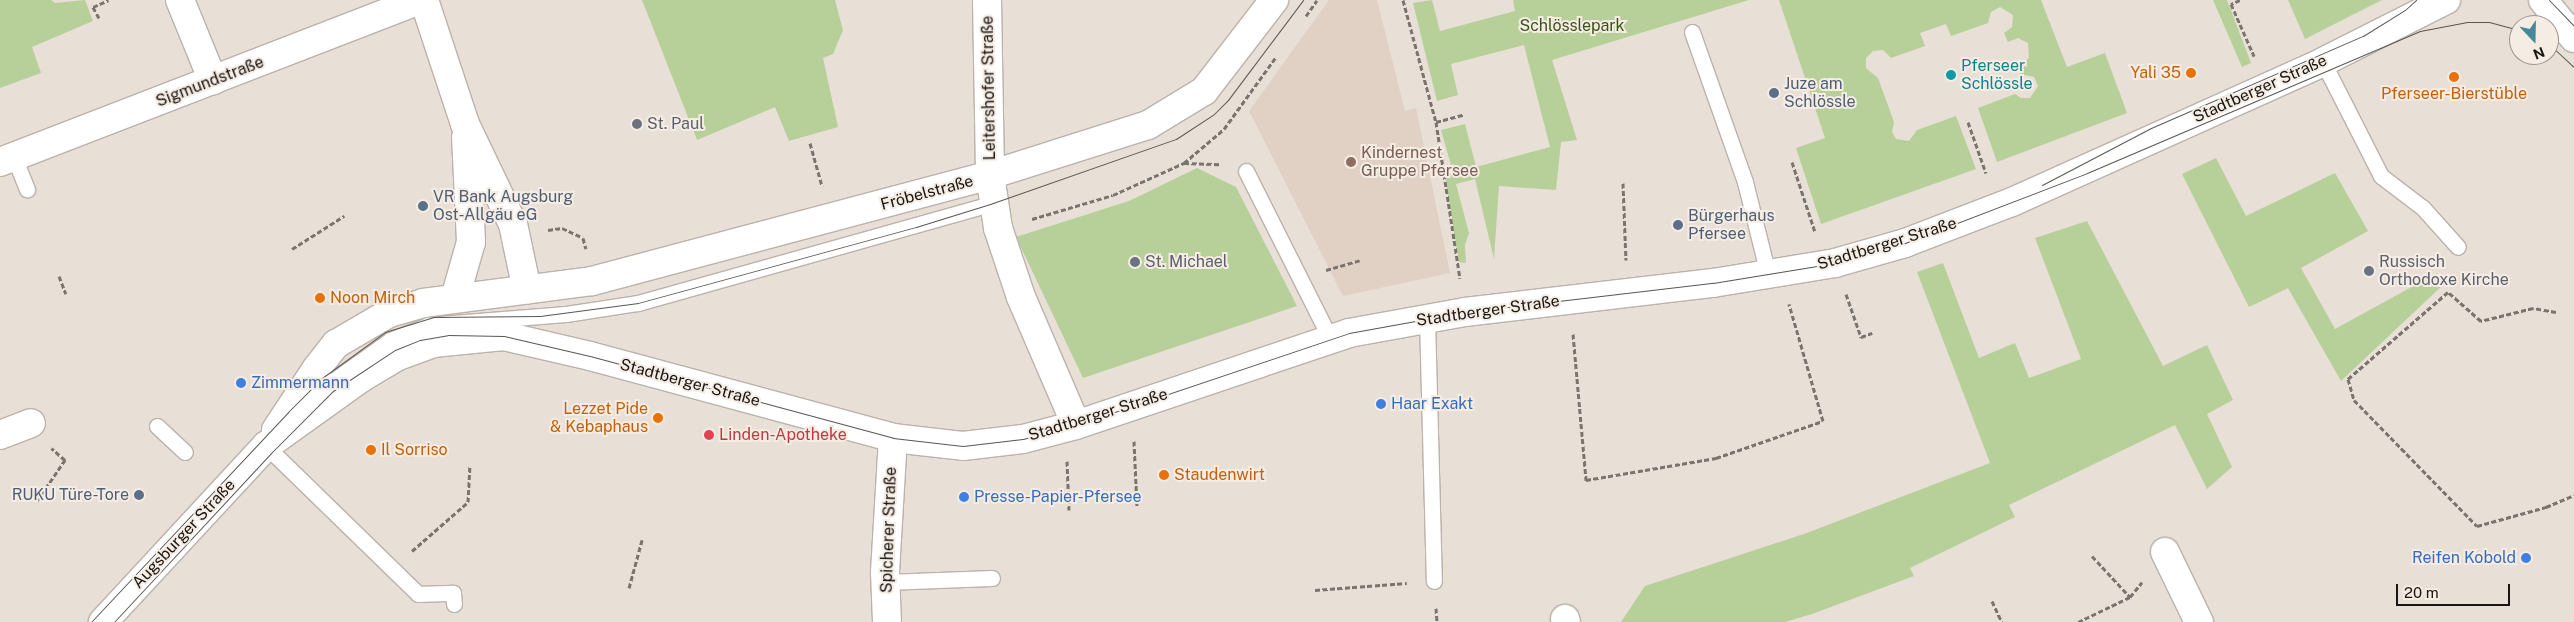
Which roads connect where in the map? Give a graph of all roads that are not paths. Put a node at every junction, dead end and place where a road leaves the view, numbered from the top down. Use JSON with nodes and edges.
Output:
{"nodes":[{"id":1,"x":180,"y":0,"type":"edge"},
{"id":2,"x":420,"y":0,"type":"edge"},
{"id":3,"x":424,"y":0,"type":"edge"},
{"id":4,"x":987,"y":0,"type":"edge"},
{"id":5,"x":1274,"y":0,"type":"edge"},
{"id":6,"x":2446,"y":0,"type":"edge"},
{"id":7,"x":2543,"y":0,"type":"edge"},
{"id":8,"x":1692,"y":32,"type":"dead end"},
{"id":9,"x":2574,"y":38,"type":"edge"},
{"id":10,"x":2323,"y":62,"type":"junction"},
{"id":11,"x":213,"y":81,"type":"junction"},
{"id":12,"x":465,"y":124,"type":"junction"},
{"id":13,"x":7,"y":160,"type":"edge"},
{"id":14,"x":1246,"y":171,"type":"road end"},
{"id":15,"x":990,"y":176,"type":"junction"},
{"id":16,"x":26,"y":189,"type":"dead end"},
{"id":17,"x":996,"y":216,"type":"junction"},
{"id":18,"x":2458,"y":247,"type":"dead end"},
{"id":19,"x":1768,"y":274,"type":"junction"},
{"id":20,"x":527,"y":290,"type":"junction"},
{"id":21,"x":455,"y":298,"type":"junction"},
{"id":22,"x":1427,"y":318,"type":"junction"},
{"id":23,"x":509,"y":327,"type":"junction"},
{"id":24,"x":1330,"y":338,"type":"junction"},
{"id":25,"x":1076,"y":425,"type":"junction"},
{"id":26,"x":157,"y":426,"type":"dead end"},
{"id":27,"x":892,"y":438,"type":"junction"},
{"id":28,"x":266,"y":446,"type":"junction"},
{"id":29,"x":185,"y":452,"type":"dead end"},
{"id":30,"x":2165,"y":552,"type":"road end"},
{"id":31,"x":992,"y":578,"type":"dead end"},
{"id":32,"x":1434,"y":581,"type":"road end"},
{"id":33,"x":885,"y":582,"type":"junction"},
{"id":34,"x":454,"y":604,"type":"dead end"},
{"id":35,"x":103,"y":622,"type":"edge"},
{"id":36,"x":887,"y":622,"type":"edge"},
{"id":37,"x":2199,"y":622,"type":"edge"}],
"edges":[{"from":1,"to":11,"type":"street"},
{"from":2,"to":11,"type":"street","name":"Sigmundstraße"},
{"from":3,"to":12,"type":"street"},
{"from":4,"to":15,"type":"street","name":"Leitershofer Straße"},
{"from":5,"to":15,"type":"street","name":"Fröbelstraße"},
{"from":6,"to":10,"type":"street","name":"Stadtberger Straße"},
{"from":7,"to":9,"type":"street"},
{"from":8,"to":19,"type":"lane"},
{"from":10,"to":18,"type":"lane"},
{"from":10,"to":19,"type":"street","name":"Stadtberger Straße"},
{"from":11,"to":13,"type":"street","name":"Sigmundstraße"},
{"from":12,"to":20,"type":"street"},
{"from":12,"to":21,"type":"street"},
{"from":13,"to":16,"type":"lane"},
{"from":14,"to":24,"type":"lane"},
{"from":15,"to":17,"type":"street","name":"Leitershofer Straße"},
{"from":15,"to":20,"type":"street","name":"Fröbelstraße"},
{"from":17,"to":23,"type":"lane"},
{"from":17,"to":25,"type":"street","name":"Leitershofer Straße"},
{"from":19,"to":22,"type":"street","name":"Stadtberger Straße"},
{"from":20,"to":21,"type":"street","name":"Augsburger Straße"},
{"from":20,"to":23,"type":"lane"},
{"from":21,"to":28,"type":"street","name":"Augsburger Straße"},
{"from":22,"to":24,"type":"street","name":"Stadtberger Straße"},
{"from":22,"to":32,"type":"lane"},
{"from":23,"to":27,"type":"street","name":"Stadtberger Straße"},
{"from":23,"to":28,"type":"street","name":"Augsburger Straße"},
{"from":23,"to":28,"type":"lane"},
{"from":24,"to":25,"type":"street","name":"Stadtberger Straße"},
{"from":25,"to":27,"type":"street","name":"Stadtberger Straße"},
{"from":26,"to":29,"type":"lane"},
{"from":27,"to":33,"type":"street","name":"Spicherer Straße"},
{"from":28,"to":34,"type":"lane"},
{"from":28,"to":35,"type":"street","name":"Augsburger Straße"},
{"from":30,"to":37,"type":"street"},
{"from":31,"to":33,"type":"lane"},
{"from":33,"to":36,"type":"street","name":"Spicherer Straße"}]}
